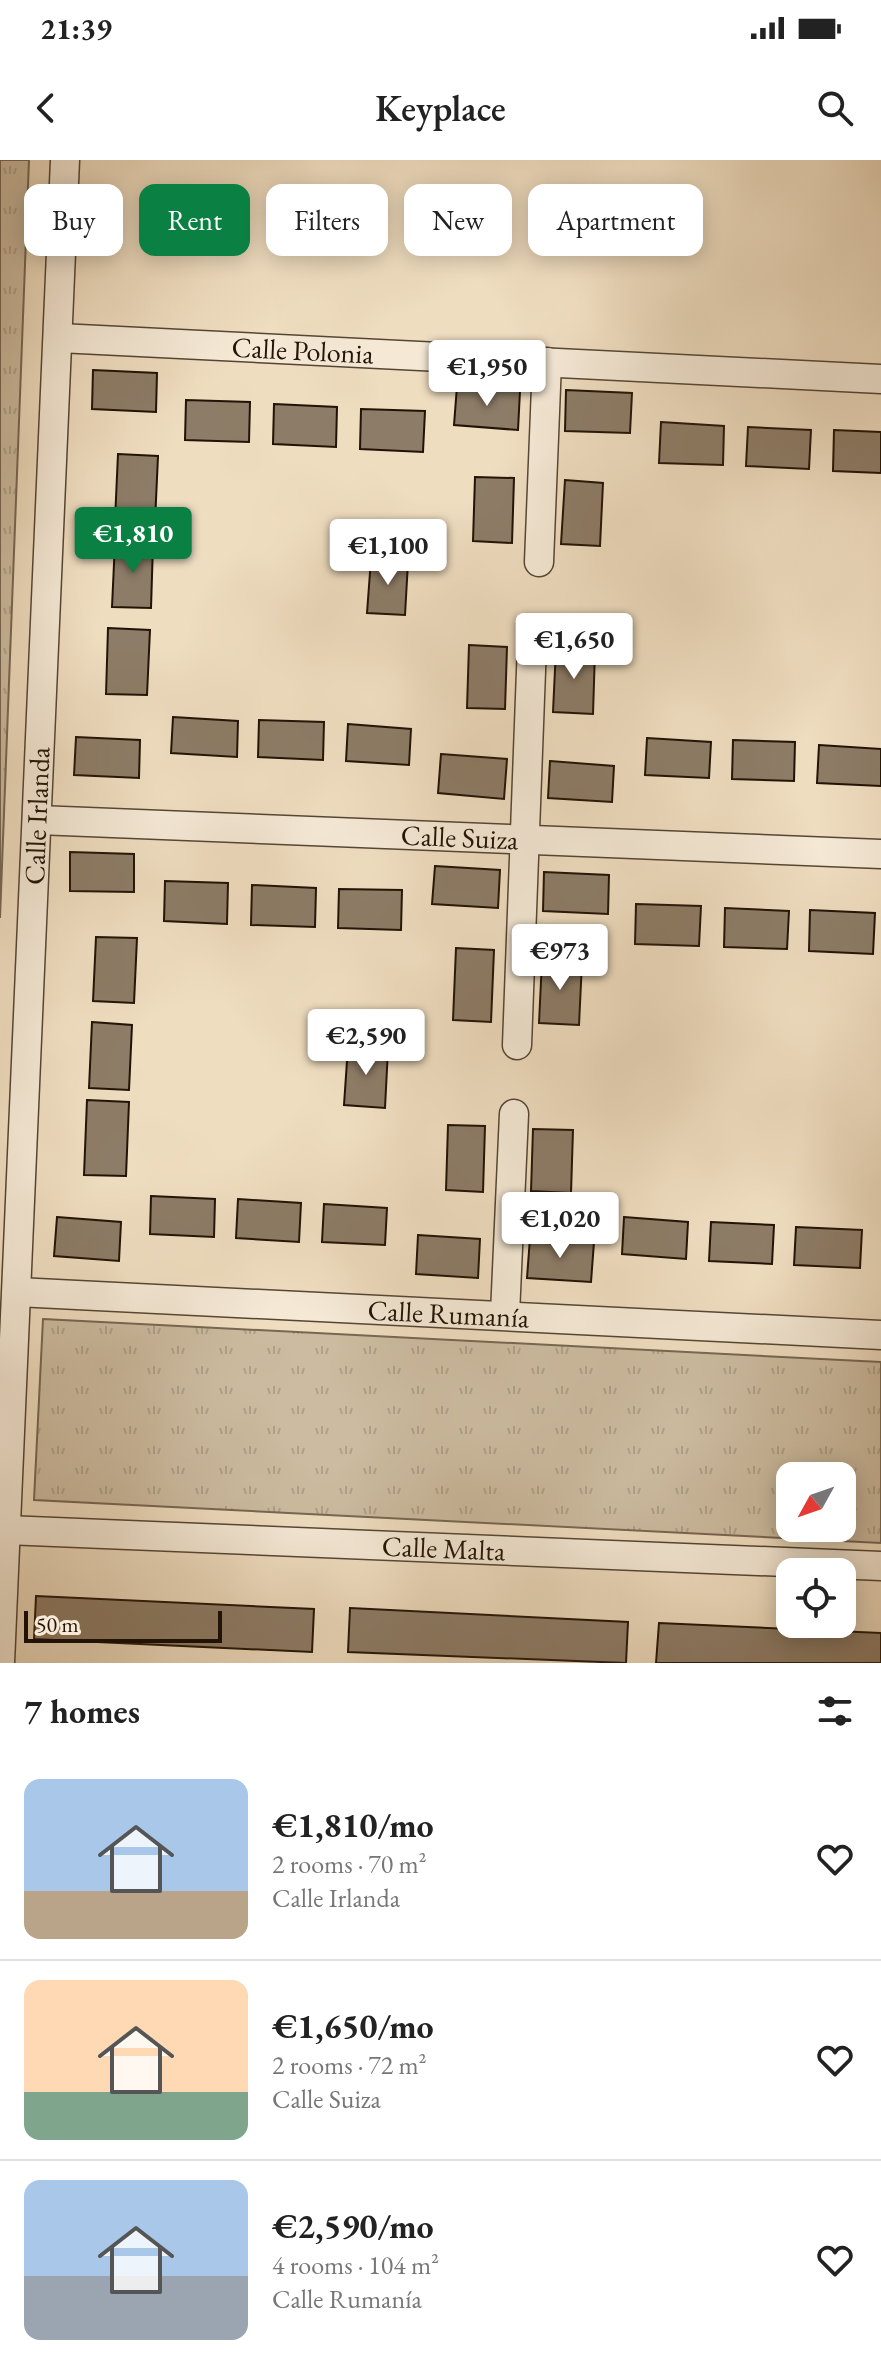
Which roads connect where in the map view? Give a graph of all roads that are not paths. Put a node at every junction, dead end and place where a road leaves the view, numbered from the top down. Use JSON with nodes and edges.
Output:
{"nodes":[{"id":1,"x":65,"y":160,"type":"edge"},
{"id":2,"x":59,"y":338,"type":"junction"},
{"id":3,"x":547,"y":362,"type":"junction"},
{"id":4,"x":881,"y":379,"type":"edge"},
{"id":5,"x":539,"y":562,"type":"dead end"},
{"id":6,"x":532,"y":644,"type":"dead end"},
{"id":7,"x":38,"y":820,"type":"junction"},
{"id":8,"x":523,"y":840,"type":"junction"},
{"id":9,"x":881,"y":854,"type":"edge"},
{"id":10,"x":517,"y":1045,"type":"dead end"},
{"id":11,"x":514,"y":1114,"type":"dead end"},
{"id":12,"x":17,"y":1292,"type":"junction"},
{"id":13,"x":505,"y":1314,"type":"junction"},
{"id":14,"x":881,"y":1335,"type":"edge"},
{"id":15,"x":6,"y":1530,"type":"junction"},
{"id":16,"x":881,"y":1566,"type":"edge"},
{"id":17,"x":0,"y":1663,"type":"edge"}],
"edges":[{"from":1,"to":2,"type":"street","name":"Calle Irlanda"},
{"from":2,"to":3,"type":"street","name":"Calle Polonia"},
{"from":2,"to":7,"type":"street","name":"Calle Irlanda"},
{"from":3,"to":4,"type":"street","name":"Calle Polonia"},
{"from":3,"to":5,"type":"street"},
{"from":6,"to":8,"type":"street"},
{"from":7,"to":8,"type":"street","name":"Calle Suiza"},
{"from":7,"to":12,"type":"street","name":"Calle Irlanda"},
{"from":8,"to":9,"type":"street","name":"Calle Suiza"},
{"from":8,"to":10,"type":"street"},
{"from":11,"to":13,"type":"street"},
{"from":12,"to":13,"type":"street","name":"Calle Rumanía"},
{"from":12,"to":15,"type":"street","name":"Calle Irlanda"},
{"from":13,"to":14,"type":"street","name":"Calle Rumanía"},
{"from":15,"to":16,"type":"street","name":"Calle Malta"},
{"from":15,"to":17,"type":"street","name":"Calle Irlanda"}]}
